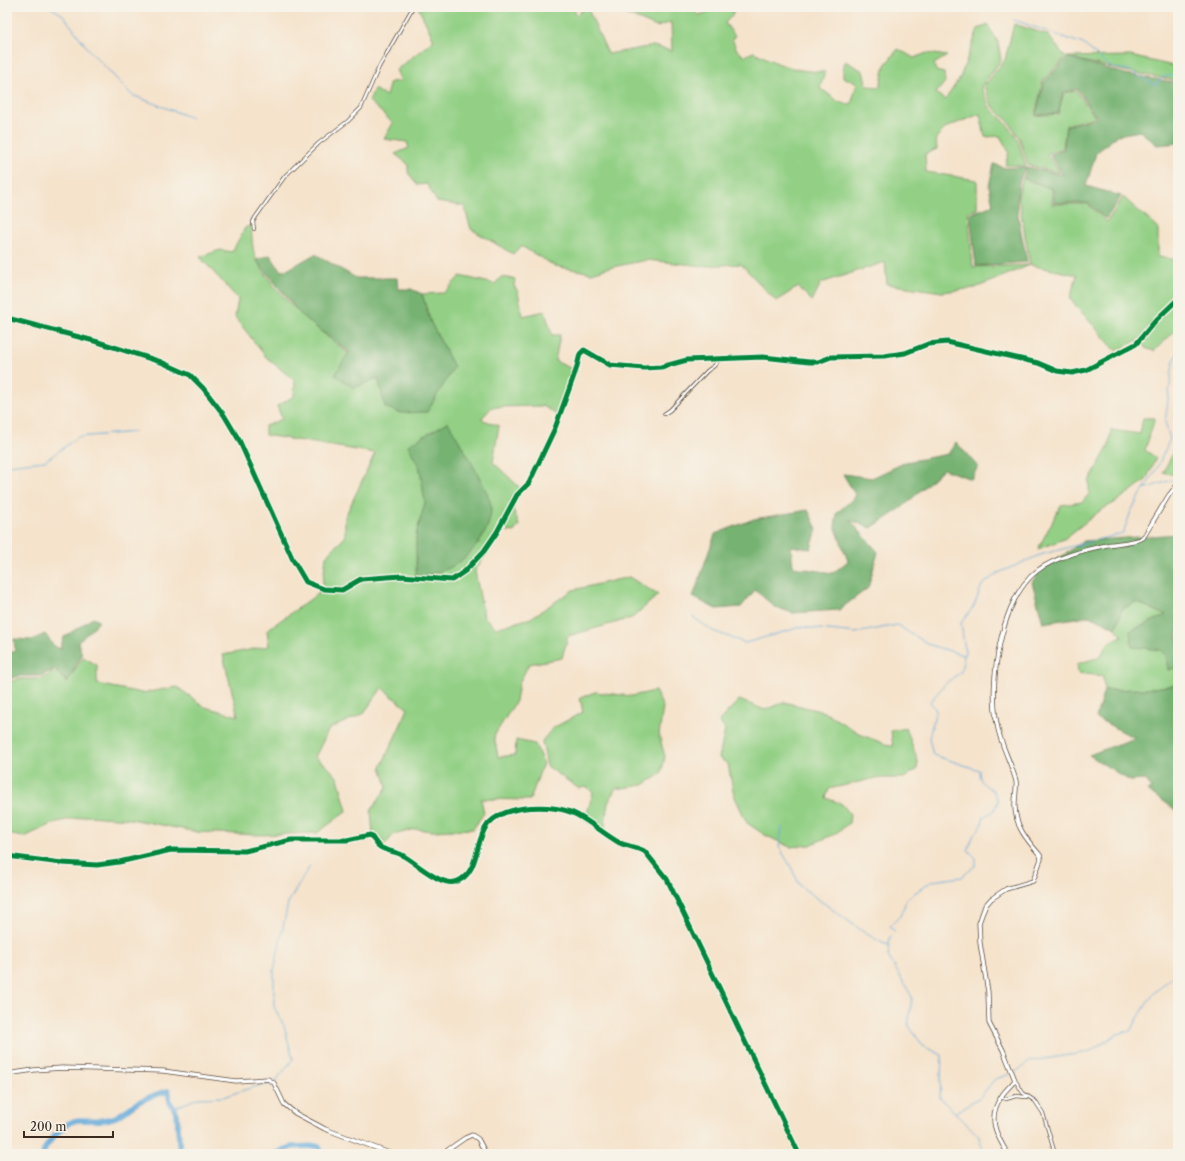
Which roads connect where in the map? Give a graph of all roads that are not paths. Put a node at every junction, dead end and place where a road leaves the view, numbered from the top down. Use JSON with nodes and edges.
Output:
{"nodes":[{"id":1,"x":413,"y":7,"type":"edge"},
{"id":2,"x":254,"y":229,"type":"dead end"},
{"id":3,"x":1178,"y":299,"type":"edge"},
{"id":4,"x":7,"y":318,"type":"edge"},
{"id":5,"x":720,"y":359,"type":"junction"},
{"id":6,"x":664,"y":414,"type":"dead end"},
{"id":7,"x":1178,"y":484,"type":"edge"},
{"id":8,"x":7,"y":856,"type":"edge"},
{"id":9,"x":7,"y":1074,"type":"edge"},
{"id":10,"x":1015,"y":1079,"type":"junction"},
{"id":11,"x":1001,"y":1097,"type":"junction"},
{"id":12,"x":1028,"y":1098,"type":"junction"},
{"id":13,"x":392,"y":1154,"type":"edge"},
{"id":14,"x":442,"y":1154,"type":"edge"},
{"id":15,"x":486,"y":1154,"type":"edge"},
{"id":16,"x":799,"y":1154,"type":"edge"},
{"id":17,"x":1008,"y":1154,"type":"edge"},
{"id":18,"x":1054,"y":1154,"type":"edge"}],
"edges":[{"from":1,"to":2,"type":"street"},
{"from":3,"to":5,"type":"street"},
{"from":4,"to":5,"type":"street"},
{"from":5,"to":6,"type":"street"},
{"from":7,"to":10,"type":"street"},
{"from":8,"to":16,"type":"street"},
{"from":9,"to":13,"type":"street"},
{"from":10,"to":11,"type":"street"},
{"from":10,"to":12,"type":"street"},
{"from":11,"to":12,"type":"street"},
{"from":11,"to":17,"type":"street"},
{"from":12,"to":18,"type":"street"},
{"from":14,"to":15,"type":"street"}]}
